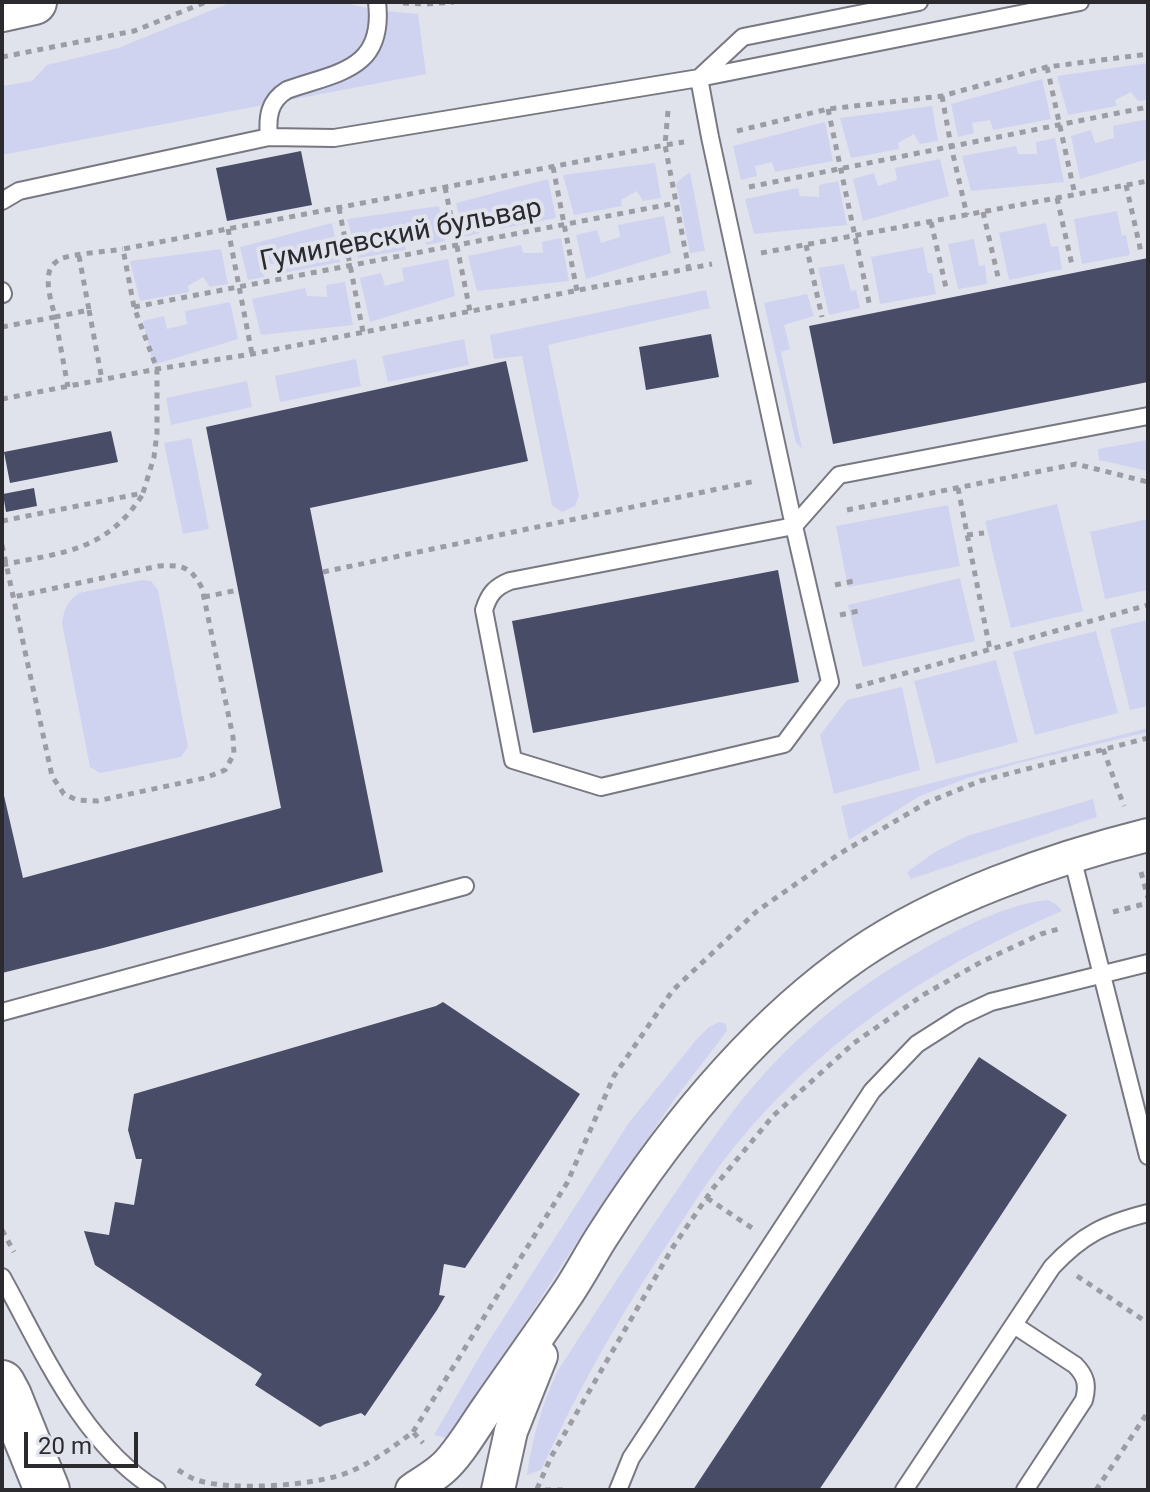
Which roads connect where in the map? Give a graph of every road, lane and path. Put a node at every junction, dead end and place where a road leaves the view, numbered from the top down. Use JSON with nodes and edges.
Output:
{"nodes":[{"id":1,"x":34,"y":2,"type":"edge"},
{"id":2,"x":206,"y":2,"type":"edge"},
{"id":3,"x":377,"y":2,"type":"edge"},
{"id":4,"x":398,"y":2,"type":"edge"},
{"id":5,"x":454,"y":2,"type":"edge"},
{"id":6,"x":919,"y":2,"type":"edge"},
{"id":7,"x":1080,"y":2,"type":"edge"},
{"id":8,"x":2,"y":9,"type":"edge"},
{"id":9,"x":1148,"y":54,"type":"edge"},
{"id":10,"x":2,"y":57,"type":"edge"},
{"id":11,"x":1047,"y":67,"type":"junction"},
{"id":12,"x":699,"y":78,"type":"junction"},
{"id":13,"x":671,"y":83,"type":"junction"},
{"id":14,"x":942,"y":96,"type":"junction"},
{"id":15,"x":1148,"y":107,"type":"edge"},
{"id":16,"x":828,"y":109,"type":"junction"},
{"id":17,"x":1059,"y":125,"type":"junction"},
{"id":18,"x":269,"y":137,"type":"junction"},
{"id":19,"x":710,"y":137,"type":"junction"},
{"id":20,"x":665,"y":145,"type":"junction"},
{"id":21,"x":951,"y":146,"type":"junction"},
{"id":22,"x":553,"y":166,"type":"junction"},
{"id":23,"x":841,"y":169,"type":"junction"},
{"id":24,"x":1148,"y":181,"type":"edge"},
{"id":25,"x":1126,"y":185,"type":"junction"},
{"id":26,"x":445,"y":187,"type":"junction"},
{"id":27,"x":722,"y":192,"type":"junction"},
{"id":28,"x":1075,"y":195,"type":"junction"},
{"id":29,"x":1057,"y":198,"type":"junction"},
{"id":30,"x":2,"y":201,"type":"edge"},
{"id":31,"x":676,"y":203,"type":"junction"},
{"id":32,"x":339,"y":208,"type":"junction"},
{"id":33,"x":983,"y":212,"type":"junction"},
{"id":34,"x":967,"y":215,"type":"junction"},
{"id":35,"x":931,"y":222,"type":"junction"},
{"id":36,"x":564,"y":225,"type":"junction"},
{"id":37,"x":228,"y":229,"type":"junction"},
{"id":38,"x":856,"y":236,"type":"junction"},
{"id":39,"x":457,"y":245,"type":"junction"},
{"id":40,"x":806,"y":245,"type":"junction"},
{"id":41,"x":123,"y":249,"type":"junction"},
{"id":42,"x":1141,"y":252,"type":"dead end"},
{"id":43,"x":79,"y":256,"type":"junction"},
{"id":44,"x":737,"y":258,"type":"junction"},
{"id":45,"x":350,"y":265,"type":"junction"},
{"id":46,"x":1072,"y":265,"type":"dead end"},
{"id":47,"x":689,"y":270,"type":"junction"},
{"id":48,"x":999,"y":281,"type":"dead end"},
{"id":49,"x":240,"y":287,"type":"junction"},
{"id":50,"x":577,"y":291,"type":"junction"},
{"id":51,"x":947,"y":292,"type":"dead end"},
{"id":52,"x":134,"y":307,"type":"junction"},
{"id":53,"x":870,"y":307,"type":"dead end"},
{"id":54,"x":89,"y":310,"type":"junction"},
{"id":55,"x":470,"y":311,"type":"junction"},
{"id":56,"x":55,"y":317,"type":"junction"},
{"id":57,"x":822,"y":317,"type":"dead end"},
{"id":58,"x":2,"y":327,"type":"edge"},
{"id":59,"x":363,"y":332,"type":"junction"},
{"id":60,"x":252,"y":354,"type":"junction"},
{"id":61,"x":157,"y":369,"type":"junction"},
{"id":62,"x":102,"y":380,"type":"junction"},
{"id":63,"x":68,"y":387,"type":"junction"},
{"id":64,"x":2,"y":399,"type":"edge"},
{"id":65,"x":1148,"y":416,"type":"edge"},
{"id":66,"x":785,"y":475,"type":"junction"},
{"id":67,"x":1148,"y":482,"type":"edge"},
{"id":68,"x":958,"y":488,"type":"junction"},
{"id":69,"x":143,"y":493,"type":"junction"},
{"id":70,"x":809,"y":510,"type":"junction"},
{"id":71,"x":2,"y":521,"type":"edge"},
{"id":72,"x":794,"y":526,"type":"junction"},
{"id":73,"x":984,"y":533,"type":"dead end"},
{"id":74,"x":967,"y":535,"type":"junction"},
{"id":75,"x":2,"y":545,"type":"edge"},
{"id":76,"x":4,"y":564,"type":"edge"},
{"id":77,"x":323,"y":572,"type":"dead end"},
{"id":78,"x":854,"y":581,"type":"dead end"},
{"id":79,"x":830,"y":586,"type":"dead end"},
{"id":80,"x":238,"y":590,"type":"dead end"},
{"id":81,"x":13,"y":597,"type":"junction"},
{"id":82,"x":203,"y":597,"type":"junction"},
{"id":83,"x":1148,"y":605,"type":"edge"},
{"id":84,"x":863,"y":610,"type":"dead end"},
{"id":85,"x":835,"y":616,"type":"dead end"},
{"id":86,"x":990,"y":650,"type":"junction"},
{"id":87,"x":830,"y":682,"type":"junction"},
{"id":88,"x":1103,"y":749,"type":"dead end"},
{"id":89,"x":1138,"y":836,"type":"edge"},
{"id":90,"x":1072,"y":857,"type":"junction"},
{"id":91,"x":465,"y":886,"type":"dead end"},
{"id":92,"x":1148,"y":900,"type":"edge"},
{"id":93,"x":1088,"y":919,"type":"junction"},
{"id":94,"x":1148,"y":963,"type":"edge"},
{"id":95,"x":1102,"y":974,"type":"junction"},
{"id":96,"x":2,"y":1012,"type":"edge"},
{"id":97,"x":1148,"y":1156,"type":"edge"},
{"id":98,"x":707,"y":1198,"type":"junction"},
{"id":99,"x":1148,"y":1213,"type":"edge"},
{"id":100,"x":2,"y":1230,"type":"edge"},
{"id":101,"x":773,"y":1241,"type":"junction"},
{"id":102,"x":16,"y":1255,"type":"dead end"},
{"id":103,"x":1056,"y":1263,"type":"junction"},
{"id":104,"x":2,"y":1277,"type":"edge"},
{"id":105,"x":567,"y":1294,"type":"junction"},
{"id":106,"x":1148,"y":1323,"type":"edge"},
{"id":107,"x":1014,"y":1325,"type":"junction"},
{"id":108,"x":2,"y":1383,"type":"edge"},
{"id":109,"x":1148,"y":1412,"type":"edge"},
{"id":110,"x":426,"y":1447,"type":"dead end"},
{"id":111,"x":169,"y":1464,"type":"dead end"},
{"id":112,"x":541,"y":1489,"type":"edge"},
{"id":113,"x":47,"y":1490,"type":"edge"},
{"id":114,"x":157,"y":1490,"type":"edge"},
{"id":115,"x":412,"y":1490,"type":"edge"},
{"id":116,"x":498,"y":1490,"type":"edge"},
{"id":117,"x":568,"y":1490,"type":"edge"},
{"id":118,"x":618,"y":1490,"type":"edge"},
{"id":119,"x":904,"y":1490,"type":"edge"},
{"id":120,"x":1025,"y":1490,"type":"edge"},
{"id":121,"x":1096,"y":1490,"type":"edge"}],
"edges":[{"from":1,"to":8,"type":"street"},
{"from":2,"to":10,"type":"path"},
{"from":3,"to":18,"type":"lane"},
{"from":4,"to":5,"type":"path"},
{"from":6,"to":12,"type":"lane"},
{"from":7,"to":12,"type":"lane"},
{"from":9,"to":11,"type":"path"},
{"from":11,"to":14,"type":"path"},
{"from":11,"to":17,"type":"path"},
{"from":12,"to":13,"type":"lane"},
{"from":12,"to":19,"type":"lane"},
{"from":13,"to":18,"type":"lane"},
{"from":13,"to":20,"type":"path"},
{"from":14,"to":16,"type":"path"},
{"from":14,"to":21,"type":"path"},
{"from":15,"to":17,"type":"path"},
{"from":16,"to":19,"type":"path"},
{"from":16,"to":23,"type":"path"},
{"from":17,"to":21,"type":"path"},
{"from":17,"to":28,"type":"path"},
{"from":18,"to":30,"type":"lane"},
{"from":19,"to":20,"type":"path"},
{"from":19,"to":27,"type":"lane"},
{"from":20,"to":22,"type":"path"},
{"from":20,"to":31,"type":"path"},
{"from":21,"to":23,"type":"path"},
{"from":21,"to":34,"type":"path"},
{"from":22,"to":26,"type":"path"},
{"from":22,"to":36,"type":"path"},
{"from":23,"to":27,"type":"path"},
{"from":23,"to":38,"type":"path"},
{"from":24,"to":25,"type":"path"},
{"from":25,"to":28,"type":"path"},
{"from":25,"to":42,"type":"path"},
{"from":26,"to":32,"type":"path"},
{"from":26,"to":39,"type":"path"},
{"from":27,"to":44,"type":"lane"},
{"from":28,"to":29,"type":"path"},
{"from":29,"to":33,"type":"path"},
{"from":29,"to":46,"type":"path"},
{"from":31,"to":36,"type":"path","name":"Гумилевский бульвар"},
{"from":31,"to":47,"type":"path"},
{"from":32,"to":37,"type":"path"},
{"from":32,"to":45,"type":"path"},
{"from":33,"to":34,"type":"path"},
{"from":33,"to":48,"type":"path"},
{"from":34,"to":35,"type":"path"},
{"from":35,"to":38,"type":"path"},
{"from":35,"to":51,"type":"path"},
{"from":36,"to":39,"type":"path","name":"Гумилевский бульвар"},
{"from":36,"to":50,"type":"path"},
{"from":37,"to":41,"type":"path"},
{"from":37,"to":49,"type":"path"},
{"from":38,"to":40,"type":"path"},
{"from":38,"to":53,"type":"path"},
{"from":39,"to":45,"type":"path","name":"Гумилевский бульвар"},
{"from":39,"to":55,"type":"path"},
{"from":40,"to":44,"type":"path"},
{"from":40,"to":57,"type":"path"},
{"from":41,"to":43,"type":"path"},
{"from":41,"to":52,"type":"path"},
{"from":43,"to":54,"type":"path"},
{"from":43,"to":56,"type":"path"},
{"from":44,"to":47,"type":"path"},
{"from":44,"to":66,"type":"lane"},
{"from":45,"to":49,"type":"path","name":"Гумилевский бульвар"},
{"from":45,"to":59,"type":"path"},
{"from":47,"to":50,"type":"path"},
{"from":49,"to":52,"type":"path","name":"Гумилевский бульвар"},
{"from":49,"to":60,"type":"path"},
{"from":50,"to":55,"type":"path"},
{"from":52,"to":61,"type":"path"},
{"from":54,"to":56,"type":"path"},
{"from":54,"to":62,"type":"path"},
{"from":55,"to":59,"type":"path"},
{"from":56,"to":58,"type":"path"},
{"from":56,"to":63,"type":"path"},
{"from":59,"to":60,"type":"path"},
{"from":60,"to":61,"type":"path"},
{"from":61,"to":62,"type":"path"},
{"from":61,"to":69,"type":"path"},
{"from":62,"to":63,"type":"path"},
{"from":63,"to":64,"type":"path"},
{"from":65,"to":70,"type":"lane"},
{"from":66,"to":72,"type":"lane"},
{"from":66,"to":77,"type":"path"},
{"from":67,"to":68,"type":"path"},
{"from":68,"to":70,"type":"path"},
{"from":68,"to":74,"type":"path"},
{"from":69,"to":71,"type":"path"},
{"from":69,"to":76,"type":"path"},
{"from":70,"to":72,"type":"lane"},
{"from":72,"to":87,"type":"lane"},
{"from":72,"to":87,"type":"lane"},
{"from":73,"to":74,"type":"path"},
{"from":74,"to":86,"type":"path"},
{"from":75,"to":76,"type":"path"},
{"from":76,"to":81,"type":"path"},
{"from":78,"to":79,"type":"path"},
{"from":80,"to":82,"type":"path"},
{"from":81,"to":82,"type":"path"},
{"from":81,"to":82,"type":"path"},
{"from":83,"to":86,"type":"path"},
{"from":84,"to":85,"type":"path"},
{"from":86,"to":87,"type":"path"},
{"from":88,"to":89,"type":"path"},
{"from":89,"to":90,"type":"street"},
{"from":89,"to":92,"type":"path"},
{"from":90,"to":93,"type":"lane"},
{"from":90,"to":105,"type":"street"},
{"from":91,"to":96,"type":"lane"},
{"from":92,"to":93,"type":"path"},
{"from":93,"to":95,"type":"lane"},
{"from":93,"to":98,"type":"path"},
{"from":94,"to":95,"type":"lane"},
{"from":95,"to":97,"type":"lane"},
{"from":95,"to":101,"type":"lane"},
{"from":98,"to":101,"type":"path"},
{"from":98,"to":112,"type":"path"},
{"from":99,"to":103,"type":"lane"},
{"from":100,"to":102,"type":"path"},
{"from":101,"to":118,"type":"lane"},
{"from":103,"to":106,"type":"path"},
{"from":103,"to":107,"type":"lane"},
{"from":104,"to":114,"type":"lane"},
{"from":105,"to":115,"type":"street"},
{"from":105,"to":116,"type":"street"},
{"from":107,"to":119,"type":"lane"},
{"from":107,"to":120,"type":"lane"},
{"from":108,"to":113,"type":"street"},
{"from":109,"to":121,"type":"path"},
{"from":110,"to":111,"type":"path"},
{"from":112,"to":117,"type":"path"}]}
